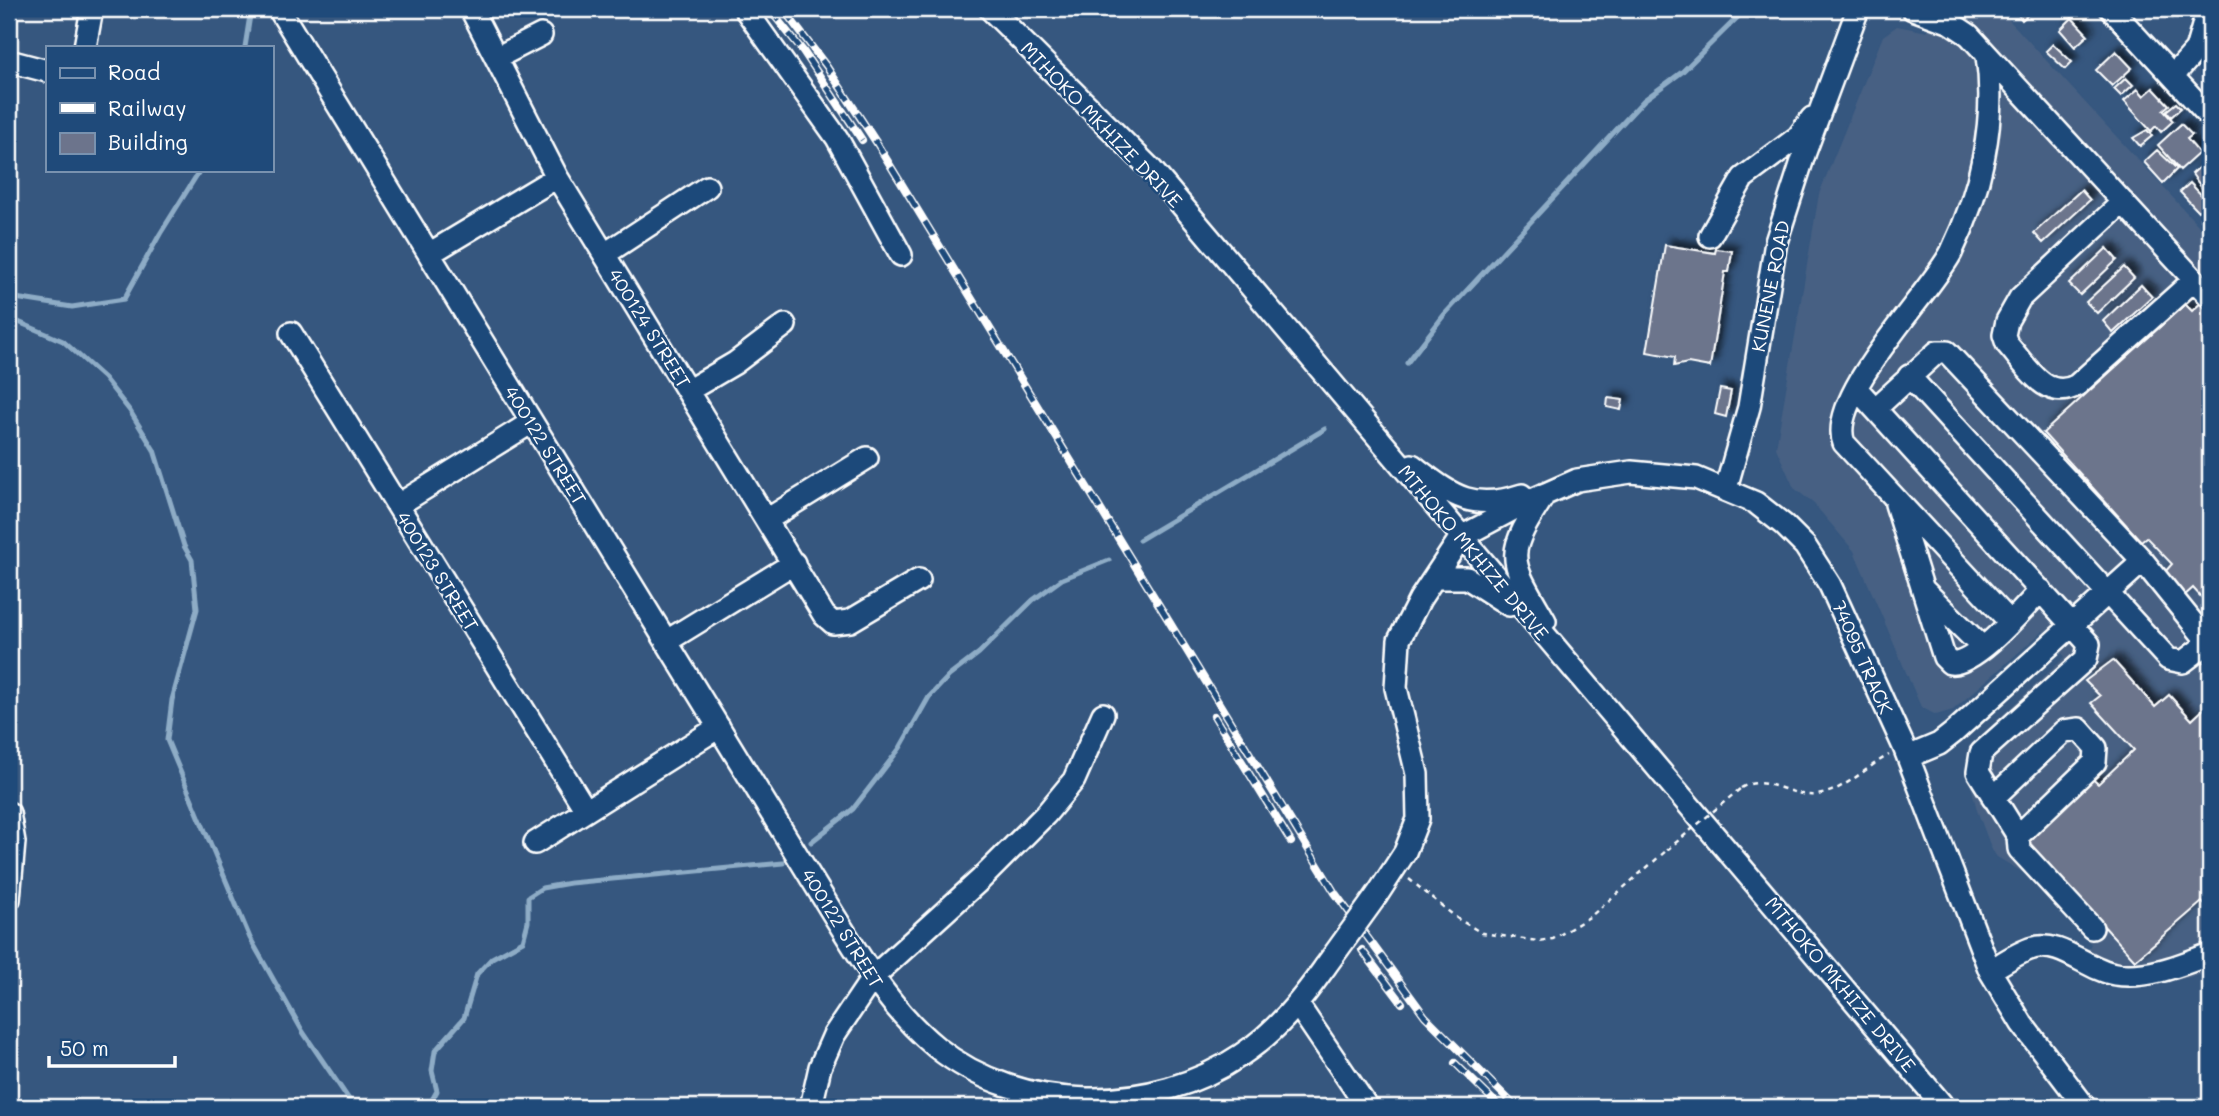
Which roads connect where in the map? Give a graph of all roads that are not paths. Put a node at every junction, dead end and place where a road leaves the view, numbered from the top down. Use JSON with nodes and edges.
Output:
{"nodes":[{"id":1,"x":92,"y":9,"type":"edge"},
{"id":2,"x":279,"y":9,"type":"edge"},
{"id":3,"x":471,"y":9,"type":"edge"},
{"id":4,"x":745,"y":9,"type":"edge"},
{"id":5,"x":990,"y":9,"type":"edge"},
{"id":6,"x":1858,"y":9,"type":"edge"},
{"id":7,"x":1913,"y":9,"type":"edge"},
{"id":8,"x":2111,"y":9,"type":"edge"},
{"id":9,"x":2208,"y":9,"type":"edge"},
{"id":10,"x":541,"y":34,"type":"dead end"},
{"id":11,"x":85,"y":46,"type":"edge"},
{"id":12,"x":1987,"y":56,"type":"junction"},
{"id":13,"x":496,"y":58,"type":"junction"},
{"id":14,"x":9,"y":61,"type":"edge"},
{"id":15,"x":46,"y":71,"type":"edge"},
{"id":16,"x":2173,"y":76,"type":"junction"},
{"id":17,"x":1828,"y":96,"type":"junction"},
{"id":18,"x":2210,"y":117,"type":"edge"},
{"id":19,"x":557,"y":177,"type":"junction"},
{"id":20,"x":706,"y":187,"type":"dead end"},
{"id":21,"x":2123,"y":202,"type":"junction"},
{"id":22,"x":1710,"y":236,"type":"dead end"},
{"id":23,"x":429,"y":254,"type":"junction"},
{"id":24,"x":605,"y":254,"type":"junction"},
{"id":25,"x":901,"y":254,"type":"dead end"},
{"id":26,"x":2194,"y":279,"type":"junction"},
{"id":27,"x":2210,"y":297,"type":"edge"},
{"id":28,"x":785,"y":325,"type":"dead end"},
{"id":29,"x":291,"y":333,"type":"dead end"},
{"id":30,"x":1909,"y":376,"type":"junction"},
{"id":31,"x":1856,"y":388,"type":"junction"},
{"id":32,"x":689,"y":390,"type":"junction"},
{"id":33,"x":1875,"y":409,"type":"junction"},
{"id":34,"x":532,"y":422,"type":"junction"},
{"id":35,"x":1383,"y":442,"type":"junction"},
{"id":36,"x":867,"y":458,"type":"dead end"},
{"id":37,"x":1577,"y":480,"type":"junction"},
{"id":38,"x":1726,"y":488,"type":"junction"},
{"id":39,"x":1546,"y":493,"type":"junction"},
{"id":40,"x":1894,"y":497,"type":"junction"},
{"id":41,"x":398,"y":505,"type":"junction"},
{"id":42,"x":768,"y":519,"type":"junction"},
{"id":43,"x":1461,"y":537,"type":"junction"},
{"id":44,"x":2143,"y":561,"type":"junction"},
{"id":45,"x":794,"y":563,"type":"junction"},
{"id":46,"x":1434,"y":578,"type":"junction"},
{"id":47,"x":919,"y":580,"type":"dead end"},
{"id":48,"x":1922,"y":588,"type":"junction"},
{"id":49,"x":2041,"y":590,"type":"junction"},
{"id":50,"x":2108,"y":593,"type":"junction"},
{"id":51,"x":2010,"y":622,"type":"junction"},
{"id":52,"x":1533,"y":623,"type":"junction"},
{"id":53,"x":2073,"y":625,"type":"junction"},
{"id":54,"x":667,"y":641,"type":"junction"},
{"id":55,"x":1982,"y":647,"type":"junction"},
{"id":56,"x":1571,"y":668,"type":"junction"},
{"id":57,"x":1103,"y":714,"type":"dead end"},
{"id":58,"x":719,"y":727,"type":"junction"},
{"id":59,"x":1906,"y":752,"type":"junction"},
{"id":60,"x":1993,"y":797,"type":"junction"},
{"id":61,"x":586,"y":809,"type":"junction"},
{"id":62,"x":9,"y":813,"type":"edge"},
{"id":63,"x":2018,"y":836,"type":"junction"},
{"id":64,"x":535,"y":843,"type":"dead end"},
{"id":65,"x":9,"y":899,"type":"edge"},
{"id":66,"x":2092,"y":928,"type":"dead end"},
{"id":67,"x":2210,"y":954,"type":"edge"},
{"id":68,"x":1990,"y":971,"type":"junction"},
{"id":69,"x":873,"y":977,"type":"junction"},
{"id":70,"x":1298,"y":1005,"type":"junction"},
{"id":71,"x":811,"y":1107,"type":"edge"},
{"id":72,"x":1367,"y":1107,"type":"edge"},
{"id":73,"x":1944,"y":1107,"type":"edge"},
{"id":74,"x":2085,"y":1107,"type":"edge"}],
"edges":[{"from":1,"to":11,"type":"street"},
{"from":2,"to":23,"type":"street","name":"400122 STREET"},
{"from":3,"to":13,"type":"street","name":"400124 STREET"},
{"from":4,"to":25,"type":"street"},
{"from":5,"to":35,"type":"street","name":"MTHOKO MKHIZE DRIVE"},
{"from":6,"to":17,"type":"street","name":"KUNENE ROAD"},
{"from":7,"to":12,"type":"street"},
{"from":8,"to":16,"type":"street"},
{"from":9,"to":16,"type":"street"},
{"from":10,"to":13,"type":"street"},
{"from":12,"to":21,"type":"street"},
{"from":12,"to":31,"type":"street"},
{"from":13,"to":19,"type":"street","name":"400124 STREET"},
{"from":14,"to":15,"type":"street"},
{"from":16,"to":18,"type":"street"},
{"from":17,"to":22,"type":"street"},
{"from":17,"to":38,"type":"street","name":"KUNENE ROAD"},
{"from":19,"to":23,"type":"street"},
{"from":19,"to":24,"type":"street","name":"400124 STREET"},
{"from":20,"to":24,"type":"street"},
{"from":21,"to":26,"type":"street"},
{"from":21,"to":26,"type":"street"},
{"from":23,"to":34,"type":"street","name":"400122 STREET"},
{"from":24,"to":32,"type":"street","name":"400124 STREET"},
{"from":26,"to":27,"type":"street"},
{"from":28,"to":32,"type":"street"},
{"from":29,"to":41,"type":"street","name":"400123 STREET"},
{"from":30,"to":33,"type":"street"},
{"from":30,"to":44,"type":"street"},
{"from":30,"to":50,"type":"street"},
{"from":31,"to":33,"type":"street"},
{"from":31,"to":40,"type":"street"},
{"from":32,"to":42,"type":"street","name":"400124 STREET"},
{"from":33,"to":49,"type":"street"},
{"from":34,"to":41,"type":"street"},
{"from":34,"to":54,"type":"street","name":"400122 STREET"},
{"from":35,"to":37,"type":"street"},
{"from":35,"to":43,"type":"street","name":"MTHOKO MKHIZE DRIVE"},
{"from":36,"to":42,"type":"street"},
{"from":37,"to":38,"type":"street","name":"74095 TRACK"},
{"from":37,"to":39,"type":"street","name":"74095 TRACK"},
{"from":38,"to":59,"type":"street","name":"74095 TRACK"},
{"from":39,"to":43,"type":"street","name":"74095 TRACK"},
{"from":39,"to":56,"type":"street"},
{"from":40,"to":48,"type":"street"},
{"from":40,"to":51,"type":"street"},
{"from":41,"to":61,"type":"street","name":"400123 STREET"},
{"from":42,"to":45,"type":"street","name":"400124 STREET"},
{"from":43,"to":46,"type":"street","name":"400122 STREET"},
{"from":43,"to":52,"type":"street","name":"MTHOKO MKHIZE DRIVE"},
{"from":44,"to":50,"type":"street"},
{"from":44,"to":50,"type":"street"},
{"from":45,"to":47,"type":"street","name":"400124 STREET"},
{"from":45,"to":54,"type":"street"},
{"from":46,"to":52,"type":"street"},
{"from":46,"to":70,"type":"street","name":"400122 STREET","bridge":true},
{"from":48,"to":55,"type":"street"},
{"from":48,"to":55,"type":"street"},
{"from":49,"to":51,"type":"street"},
{"from":49,"to":53,"type":"street"},
{"from":50,"to":53,"type":"street"},
{"from":51,"to":55,"type":"street"},
{"from":52,"to":56,"type":"street","name":"MTHOKO MKHIZE DRIVE"},
{"from":53,"to":59,"type":"street"},
{"from":53,"to":60,"type":"street"},
{"from":54,"to":58,"type":"street","name":"400122 STREET"},
{"from":56,"to":73,"type":"street","name":"MTHOKO MKHIZE DRIVE"},
{"from":57,"to":69,"type":"street"},
{"from":58,"to":61,"type":"street"},
{"from":58,"to":69,"type":"street","name":"400122 STREET"},
{"from":59,"to":68,"type":"street","name":"74095 TRACK"},
{"from":60,"to":63,"type":"street"},
{"from":60,"to":63,"type":"street"},
{"from":61,"to":64,"type":"street"},
{"from":62,"to":65,"type":"street"},
{"from":63,"to":66,"type":"street"},
{"from":67,"to":68,"type":"street"},
{"from":68,"to":74,"type":"street","name":"74095 TRACK"},
{"from":69,"to":70,"type":"street","name":"400122 STREET"},
{"from":69,"to":71,"type":"street"},
{"from":70,"to":72,"type":"street"}]}
